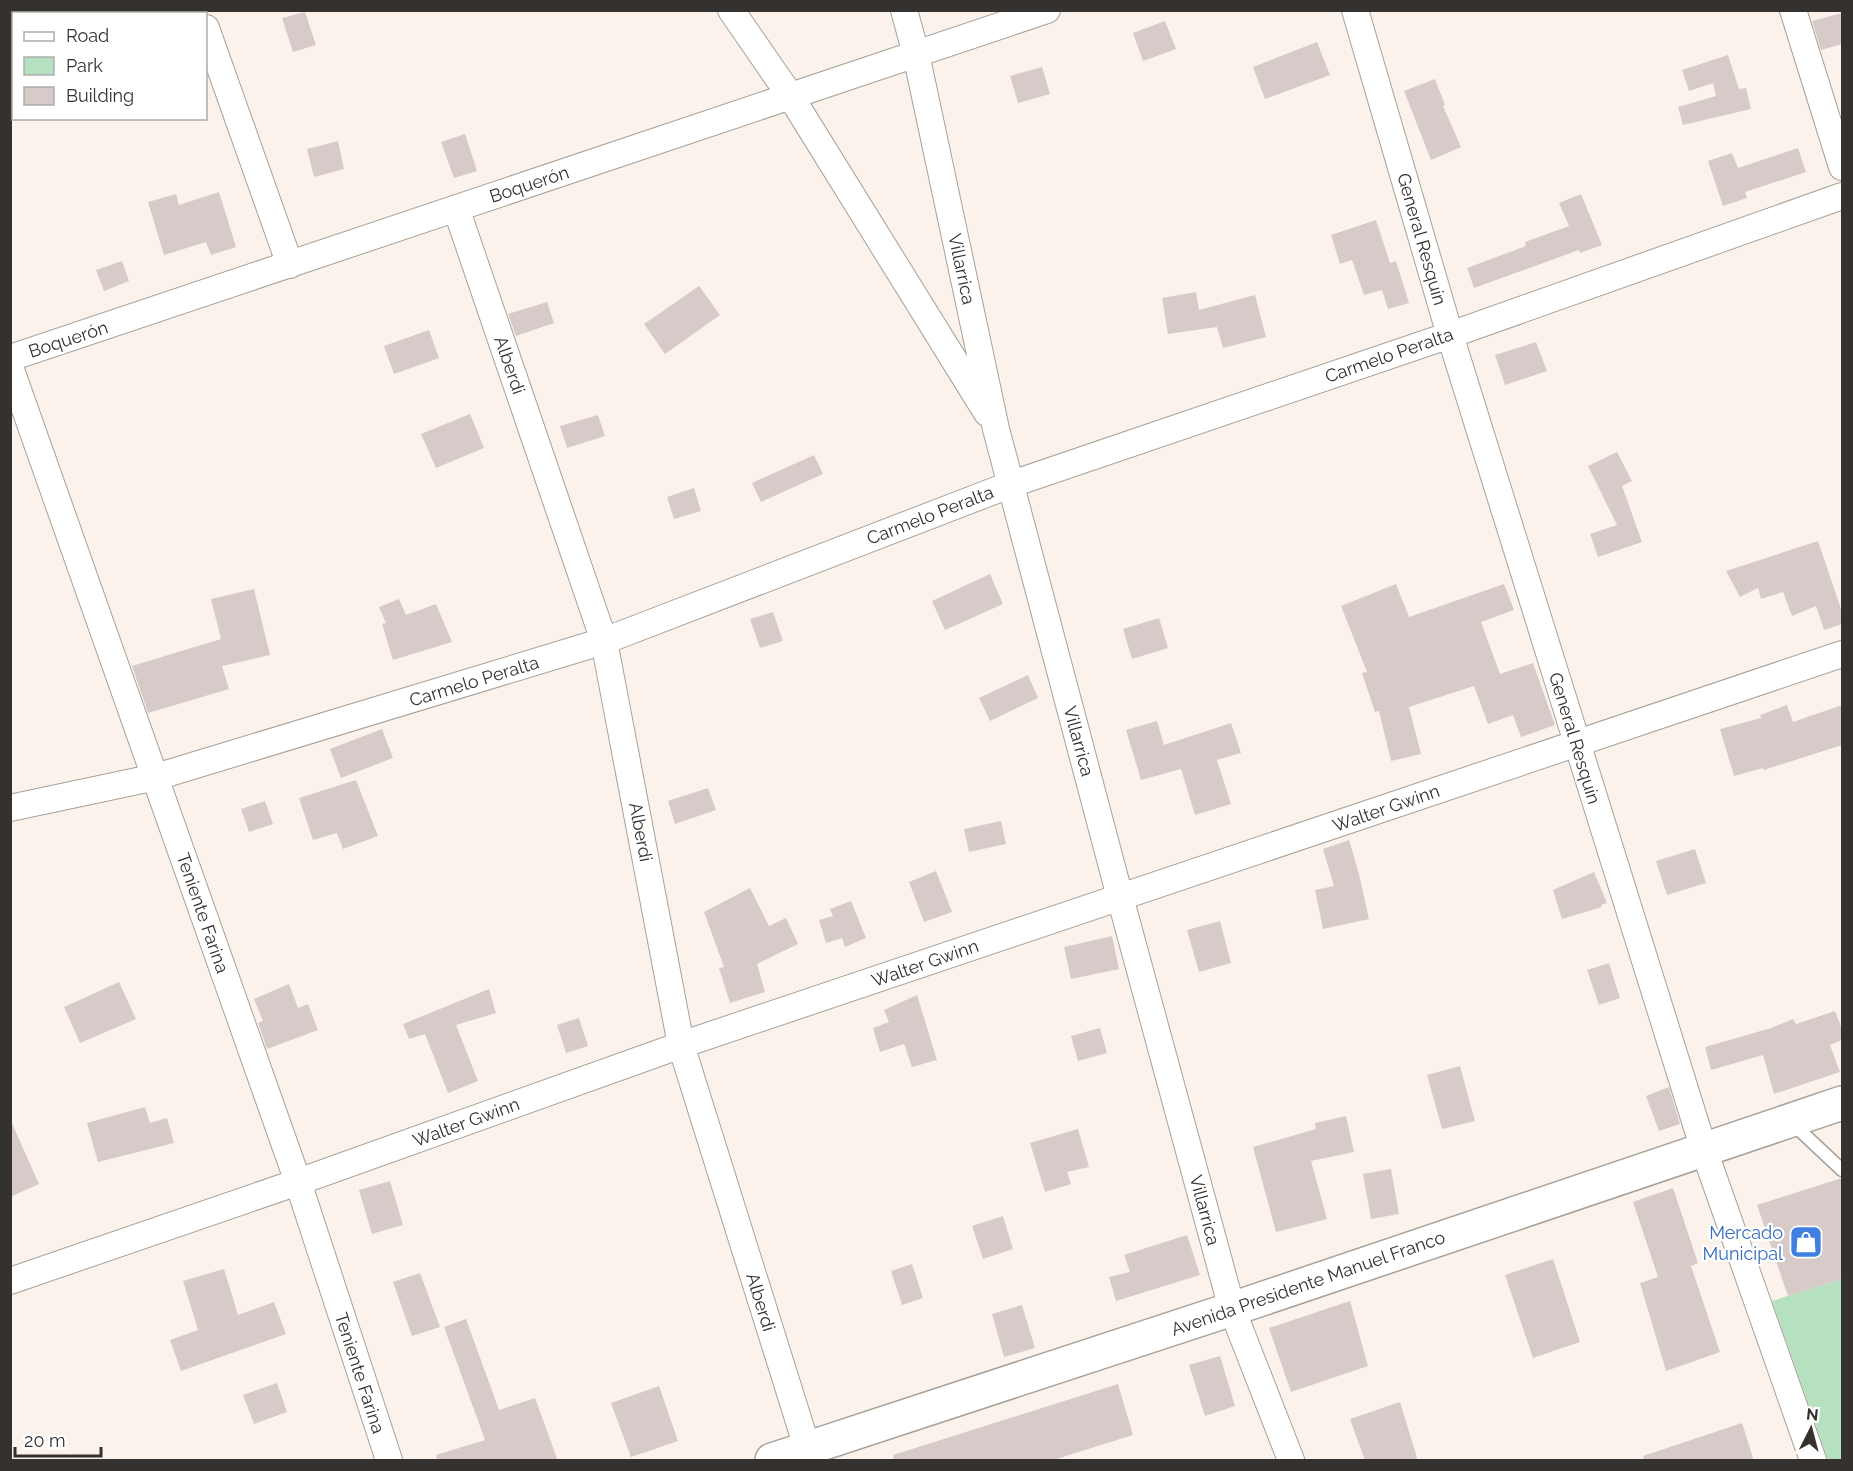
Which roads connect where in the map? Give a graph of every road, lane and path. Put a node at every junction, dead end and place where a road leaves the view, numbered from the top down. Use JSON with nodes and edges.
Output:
{"nodes":[{"id":1,"x":731,"y":10,"type":"edge"},
{"id":2,"x":904,"y":10,"type":"edge"},
{"id":3,"x":1047,"y":10,"type":"edge"},
{"id":4,"x":1354,"y":10,"type":"edge"},
{"id":5,"x":1793,"y":10,"type":"edge"},
{"id":6,"x":207,"y":31,"type":"edge"},
{"id":7,"x":916,"y":54,"type":"junction"},
{"id":8,"x":791,"y":97,"type":"junction"},
{"id":9,"x":1842,"y":167,"type":"edge"},
{"id":10,"x":1842,"y":196,"type":"edge"},
{"id":11,"x":456,"y":208,"type":"junction"},
{"id":12,"x":290,"y":265,"type":"junction"},
{"id":13,"x":1450,"y":335,"type":"junction"},
{"id":14,"x":10,"y":358,"type":"edge"},
{"id":15,"x":10,"y":367,"type":"edge"},
{"id":16,"x":996,"y":429,"type":"junction"},
{"id":17,"x":1012,"y":484,"type":"junction"},
{"id":18,"x":604,"y":641,"type":"junction"},
{"id":19,"x":1842,"y":654,"type":"edge"},
{"id":20,"x":1577,"y":744,"type":"junction"},
{"id":21,"x":156,"y":777,"type":"junction"},
{"id":22,"x":10,"y":808,"type":"edge"},
{"id":23,"x":1120,"y":897,"type":"junction"},
{"id":24,"x":681,"y":1045,"type":"junction"},
{"id":25,"x":1842,"y":1103,"type":"edge"},
{"id":26,"x":1790,"y":1121,"type":"junction"},
{"id":27,"x":1704,"y":1150,"type":"junction"},
{"id":28,"x":1842,"y":1170,"type":"edge"},
{"id":29,"x":298,"y":1182,"type":"junction"},
{"id":30,"x":10,"y":1281,"type":"edge"},
{"id":31,"x":1232,"y":1309,"type":"junction"},
{"id":32,"x":809,"y":1455,"type":"edge"},
{"id":33,"x":389,"y":1461,"type":"edge"},
{"id":34,"x":772,"y":1461,"type":"edge"},
{"id":35,"x":1291,"y":1461,"type":"edge"},
{"id":36,"x":1813,"y":1461,"type":"edge"}],
"edges":[{"from":1,"to":8,"type":"street"},
{"from":2,"to":7,"type":"street","name":"Villarrica"},
{"from":3,"to":7,"type":"street","name":"Boquerón"},
{"from":4,"to":13,"type":"street","name":"General Resquín"},
{"from":5,"to":9,"type":"street"},
{"from":6,"to":12,"type":"street"},
{"from":7,"to":8,"type":"street","name":"Boquerón"},
{"from":7,"to":16,"type":"street","name":"Villarrica"},
{"from":8,"to":11,"type":"street","name":"Boquerón"},
{"from":8,"to":16,"type":"street"},
{"from":10,"to":13,"type":"street","name":"Carmelo Peralta"},
{"from":11,"to":12,"type":"street","name":"Boquerón"},
{"from":11,"to":18,"type":"street","name":"Alberdi"},
{"from":12,"to":14,"type":"street","name":"Boquerón"},
{"from":13,"to":17,"type":"street","name":"Carmelo Peralta"},
{"from":13,"to":20,"type":"street","name":"General Resquín"},
{"from":15,"to":21,"type":"street","name":"Teniente Farina"},
{"from":16,"to":17,"type":"street","name":"Villarrica"},
{"from":17,"to":18,"type":"street","name":"Carmelo Peralta"},
{"from":17,"to":23,"type":"street","name":"Villarrica"},
{"from":18,"to":21,"type":"street","name":"Carmelo Peralta"},
{"from":18,"to":24,"type":"street","name":"Alberdi"},
{"from":19,"to":20,"type":"street","name":"Walter Gwinn"},
{"from":20,"to":23,"type":"street","name":"Walter Gwinn"},
{"from":20,"to":27,"type":"street","name":"General Resquín"},
{"from":21,"to":22,"type":"street","name":"Carmelo Peralta"},
{"from":21,"to":29,"type":"street","name":"Teniente Farina"},
{"from":23,"to":24,"type":"street","name":"Walter Gwinn"},
{"from":23,"to":31,"type":"street","name":"Villarrica"},
{"from":24,"to":29,"type":"street","name":"Walter Gwinn"},
{"from":24,"to":32,"type":"street","name":"Alberdi"},
{"from":25,"to":26,"type":"main road","name":"Avenida Presidente Manuel Franco"},
{"from":26,"to":27,"type":"main road","name":"Avenida Presidente Manuel Franco"},
{"from":26,"to":28,"type":"lane"},
{"from":27,"to":31,"type":"main road","name":"Avenida Presidente Manuel Franco"},
{"from":27,"to":36,"type":"street","name":"General Resquín"},
{"from":29,"to":30,"type":"street","name":"Walter Gwinn"},
{"from":29,"to":33,"type":"street","name":"Teniente Farina"},
{"from":31,"to":32,"type":"main road","name":"Avenida Presidente Manuel Franco"},
{"from":31,"to":35,"type":"street","name":"Villarrica"},
{"from":32,"to":34,"type":"main road","name":"Avenida Presidente Manuel Franco"}]}
